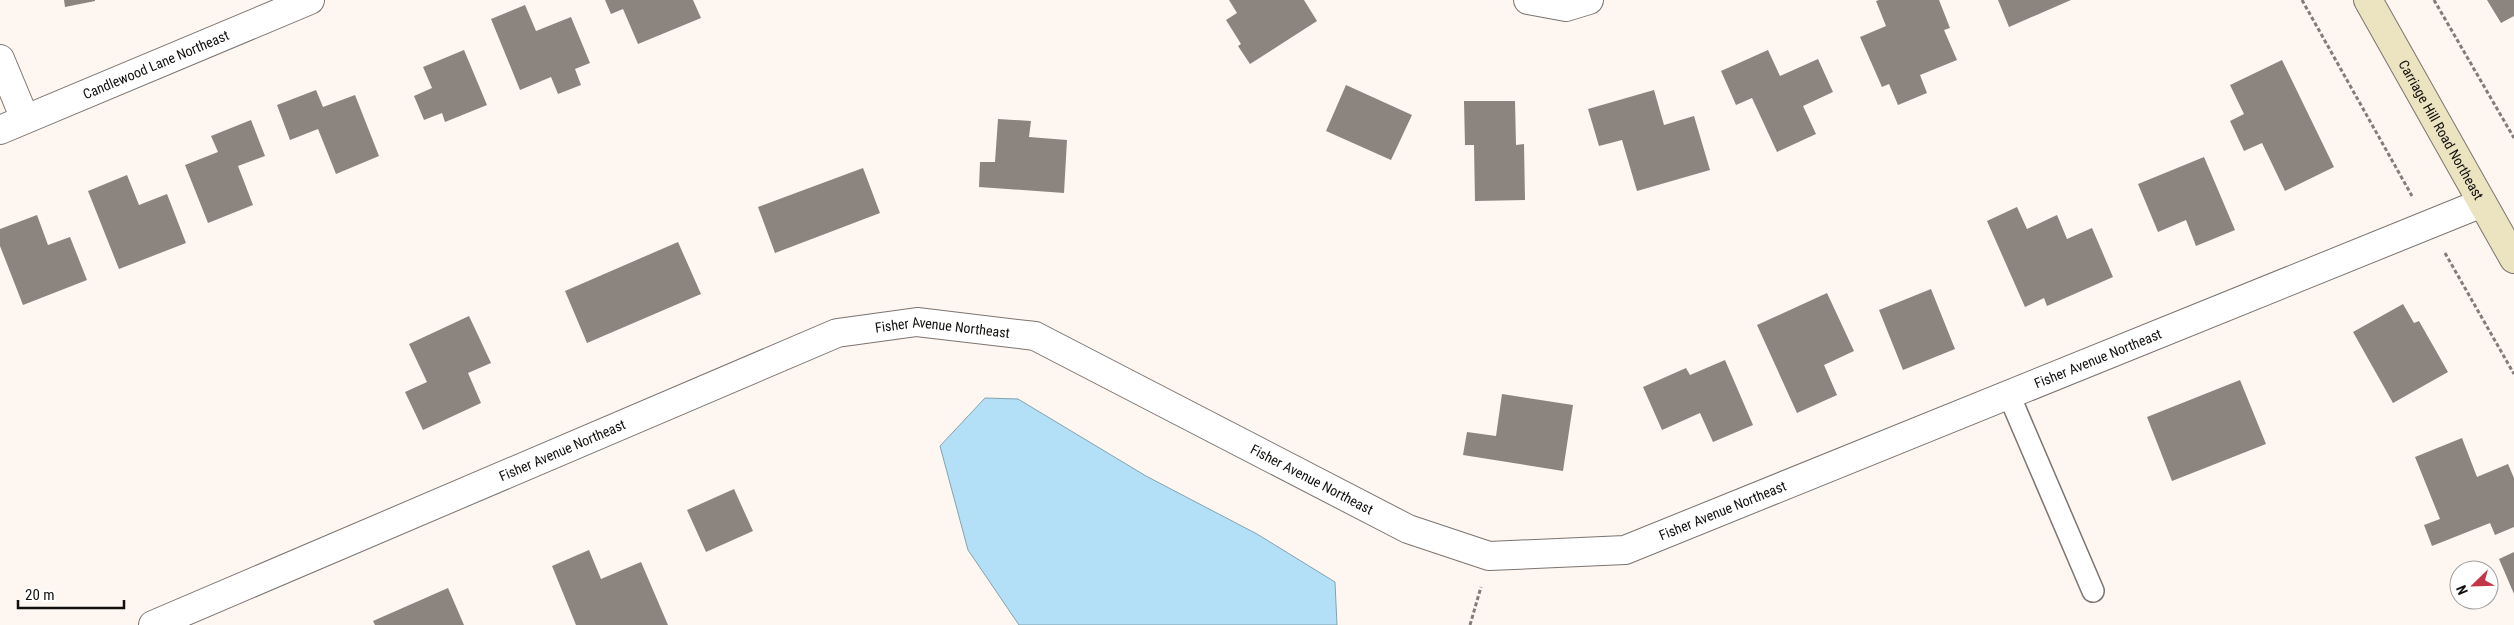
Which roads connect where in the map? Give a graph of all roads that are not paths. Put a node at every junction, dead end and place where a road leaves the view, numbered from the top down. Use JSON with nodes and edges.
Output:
{"nodes":[{"id":1,"x":310,"y":0,"type":"edge"},
{"id":2,"x":1528,"y":0,"type":"edge"},
{"id":3,"x":1589,"y":0,"type":"edge"},
{"id":4,"x":2368,"y":0,"type":"edge"},
{"id":5,"x":0,"y":58,"type":"edge"},
{"id":6,"x":25,"y":119,"type":"junction"},
{"id":7,"x":0,"y":130,"type":"edge"},
{"id":8,"x":2482,"y":203,"type":"junction"},
{"id":9,"x":2514,"y":259,"type":"edge"},
{"id":10,"x":2008,"y":395,"type":"junction"},
{"id":11,"x":2092,"y":591,"type":"dead end"},
{"id":12,"x":153,"y":625,"type":"edge"}],
"edges":[{"from":1,"to":6,"type":"street","name":"Candlewood Lane Northeast"},
{"from":2,"to":3,"type":"street"},
{"from":4,"to":8,"type":"street","name":"Carriage Hill Road Northeast"},
{"from":5,"to":6,"type":"street"},
{"from":6,"to":7,"type":"street","name":"Candlewood Lane Northeast"},
{"from":8,"to":9,"type":"street","name":"Carriage Hill Road Northeast"},
{"from":8,"to":10,"type":"street","name":"Fisher Avenue Northeast"},
{"from":10,"to":11,"type":"lane"},
{"from":10,"to":12,"type":"street","name":"Fisher Avenue Northeast"}]}
